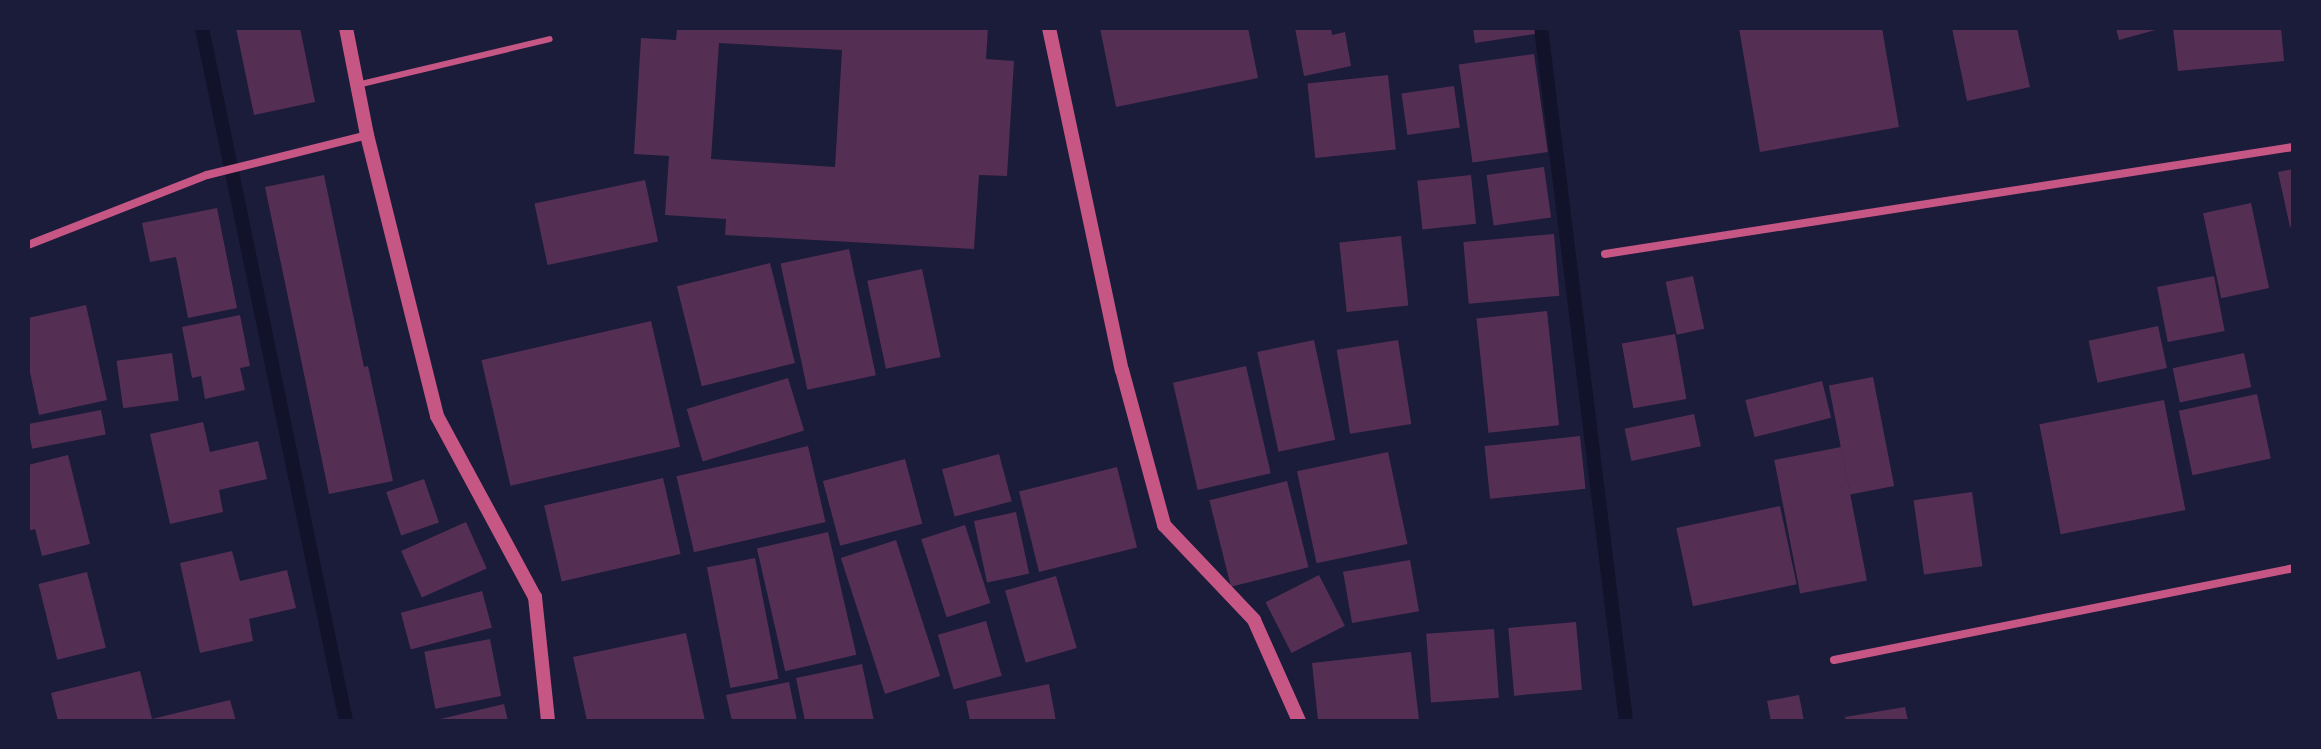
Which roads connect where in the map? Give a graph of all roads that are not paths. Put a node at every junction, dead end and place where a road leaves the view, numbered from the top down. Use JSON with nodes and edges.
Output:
{"nodes":[{"id":1,"x":346,"y":28,"type":"edge"},
{"id":2,"x":1049,"y":28,"type":"edge"},
{"id":3,"x":550,"y":39,"type":"dead end"},
{"id":4,"x":357,"y":85,"type":"junction"},
{"id":5,"x":367,"y":135,"type":"junction"},
{"id":6,"x":2293,"y":147,"type":"edge"},
{"id":7,"x":28,"y":245,"type":"edge"},
{"id":8,"x":1605,"y":254,"type":"dead end"},
{"id":9,"x":2293,"y":568,"type":"edge"},
{"id":10,"x":1834,"y":660,"type":"dead end"},
{"id":11,"x":548,"y":721,"type":"edge"},
{"id":12,"x":1299,"y":721,"type":"edge"}],
"edges":[{"from":1,"to":4,"type":"street"},
{"from":2,"to":12,"type":"street"},
{"from":3,"to":4,"type":"lane"},
{"from":4,"to":5,"type":"street"},
{"from":5,"to":7,"type":"street"},
{"from":5,"to":11,"type":"street"},
{"from":6,"to":8,"type":"street"},
{"from":9,"to":10,"type":"street"}]}
